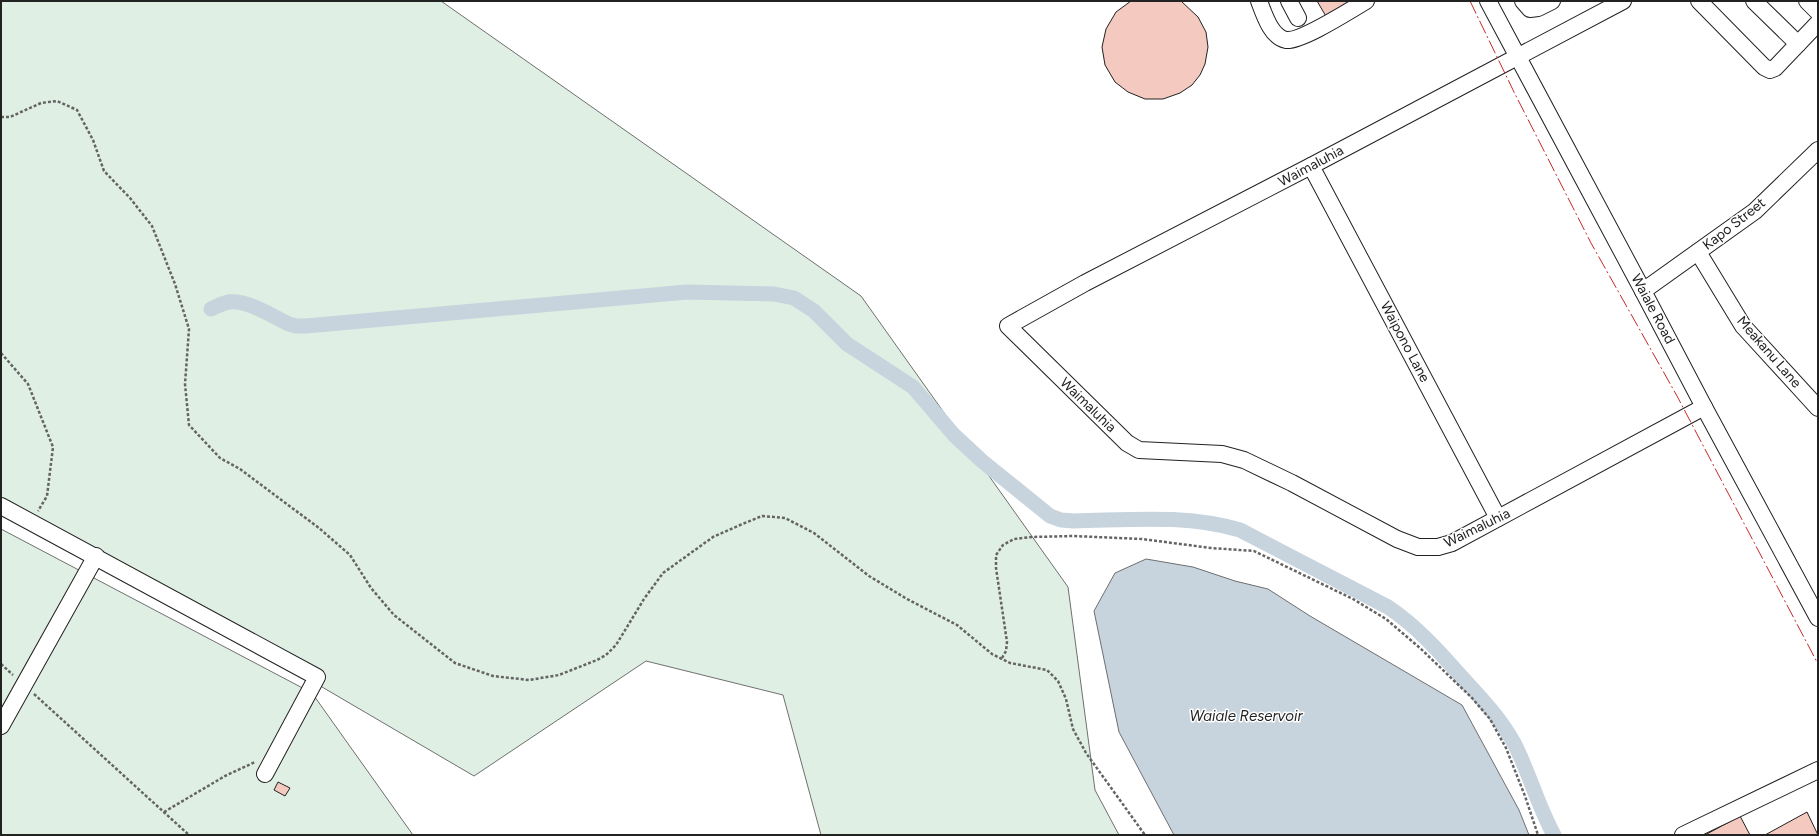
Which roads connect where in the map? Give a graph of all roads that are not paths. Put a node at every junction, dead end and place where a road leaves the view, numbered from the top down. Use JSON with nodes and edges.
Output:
{"nodes":[{"id":1,"x":1259,"y":1,"type":"edge"},
{"id":2,"x":1289,"y":1,"type":"edge"},
{"id":3,"x":1366,"y":1,"type":"edge"},
{"id":4,"x":1488,"y":1,"type":"edge"},
{"id":5,"x":1523,"y":1,"type":"edge"},
{"id":6,"x":1552,"y":1,"type":"edge"},
{"id":7,"x":1623,"y":1,"type":"edge"},
{"id":8,"x":1699,"y":1,"type":"edge"},
{"id":9,"x":1754,"y":1,"type":"edge"},
{"id":10,"x":1807,"y":1,"type":"edge"},
{"id":11,"x":1818,"y":12,"type":"edge"},
{"id":12,"x":1298,"y":18,"type":"dead end"},
{"id":13,"x":1818,"y":23,"type":"edge"},
{"id":14,"x":1798,"y":44,"type":"junction"},
{"id":15,"x":1517,"y":56,"type":"junction"},
{"id":16,"x":1816,"y":156,"type":"edge"},
{"id":17,"x":1311,"y":166,"type":"junction"},
{"id":18,"x":1698,"y":252,"type":"junction"},
{"id":19,"x":1643,"y":290,"type":"junction"},
{"id":20,"x":1704,"y":407,"type":"junction"},
{"id":21,"x":1818,"y":408,"type":"edge"},
{"id":22,"x":1,"y":506,"type":"edge"},
{"id":23,"x":1498,"y":518,"type":"junction"},
{"id":24,"x":96,"y":556,"type":"junction"},
{"id":25,"x":1818,"y":618,"type":"edge"},
{"id":26,"x":1,"y":726,"type":"edge"},
{"id":27,"x":1818,"y":770,"type":"edge"},
{"id":28,"x":266,"y":774,"type":"dead end"},
{"id":29,"x":1682,"y":835,"type":"edge"}],
"edges":[{"from":1,"to":3,"type":"street"},
{"from":2,"to":12,"type":"street"},
{"from":4,"to":15,"type":"street","name":"Waiale Road"},
{"from":5,"to":6,"type":"street"},
{"from":7,"to":15,"type":"street","name":"Waimaluhia"},
{"from":8,"to":14,"type":"street"},
{"from":9,"to":14,"type":"street"},
{"from":10,"to":11,"type":"street"},
{"from":13,"to":14,"type":"street"},
{"from":15,"to":17,"type":"street","name":"Waimaluhia"},
{"from":15,"to":19,"type":"street","name":"Waiale Road"},
{"from":16,"to":18,"type":"street","name":"Kapo Street"},
{"from":17,"to":23,"type":"street","name":"Waipono Lane"},
{"from":17,"to":23,"type":"street","name":"Waimaluhia"},
{"from":18,"to":19,"type":"street","name":"Kapo Street"},
{"from":18,"to":21,"type":"street","name":"Meakanu Lane"},
{"from":19,"to":20,"type":"street","name":"Waiale Road"},
{"from":20,"to":23,"type":"street","name":"Waimaluhia"},
{"from":20,"to":25,"type":"street","name":"Waiale Road"},
{"from":22,"to":24,"type":"street"},
{"from":24,"to":26,"type":"street"},
{"from":24,"to":28,"type":"street"},
{"from":27,"to":29,"type":"street"}]}
